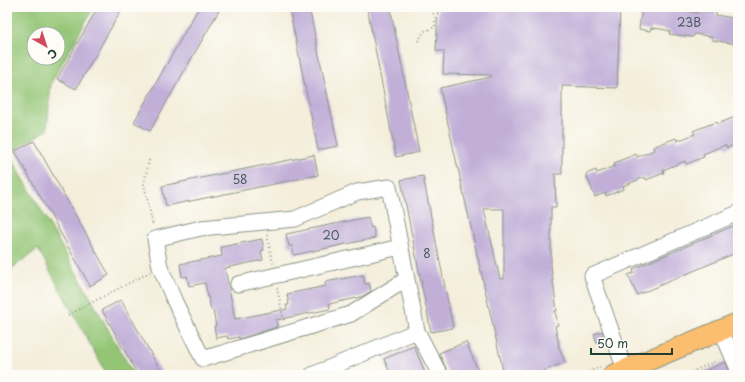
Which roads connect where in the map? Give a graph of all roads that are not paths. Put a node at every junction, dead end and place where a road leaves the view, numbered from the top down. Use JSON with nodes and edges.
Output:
{"nodes":[{"id":1,"x":738,"y":213,"type":"edge"},
{"id":2,"x":400,"y":247,"type":"junction"},
{"id":3,"x":407,"y":279,"type":"junction"},
{"id":4,"x":238,"y":284,"type":"dead end"},
{"id":5,"x":730,"y":326,"type":"edge"},
{"id":6,"x":417,"y":331,"type":"junction"},
{"id":7,"x":738,"y":369,"type":"edge"},
{"id":8,"x":619,"y":373,"type":"edge"},
{"id":9,"x":312,"y":375,"type":"edge"},
{"id":10,"x":440,"y":375,"type":"edge"}],
"edges":[{"from":1,"to":8,"type":"lane"},
{"from":2,"to":3,"type":"lane"},
{"from":2,"to":3,"type":"lane"},
{"from":2,"to":4,"type":"lane"},
{"from":3,"to":6,"type":"lane"},
{"from":5,"to":7,"type":"lane"},
{"from":5,"to":8,"type":"main road"},
{"from":6,"to":9,"type":"lane"},
{"from":6,"to":10,"type":"lane"}]}
